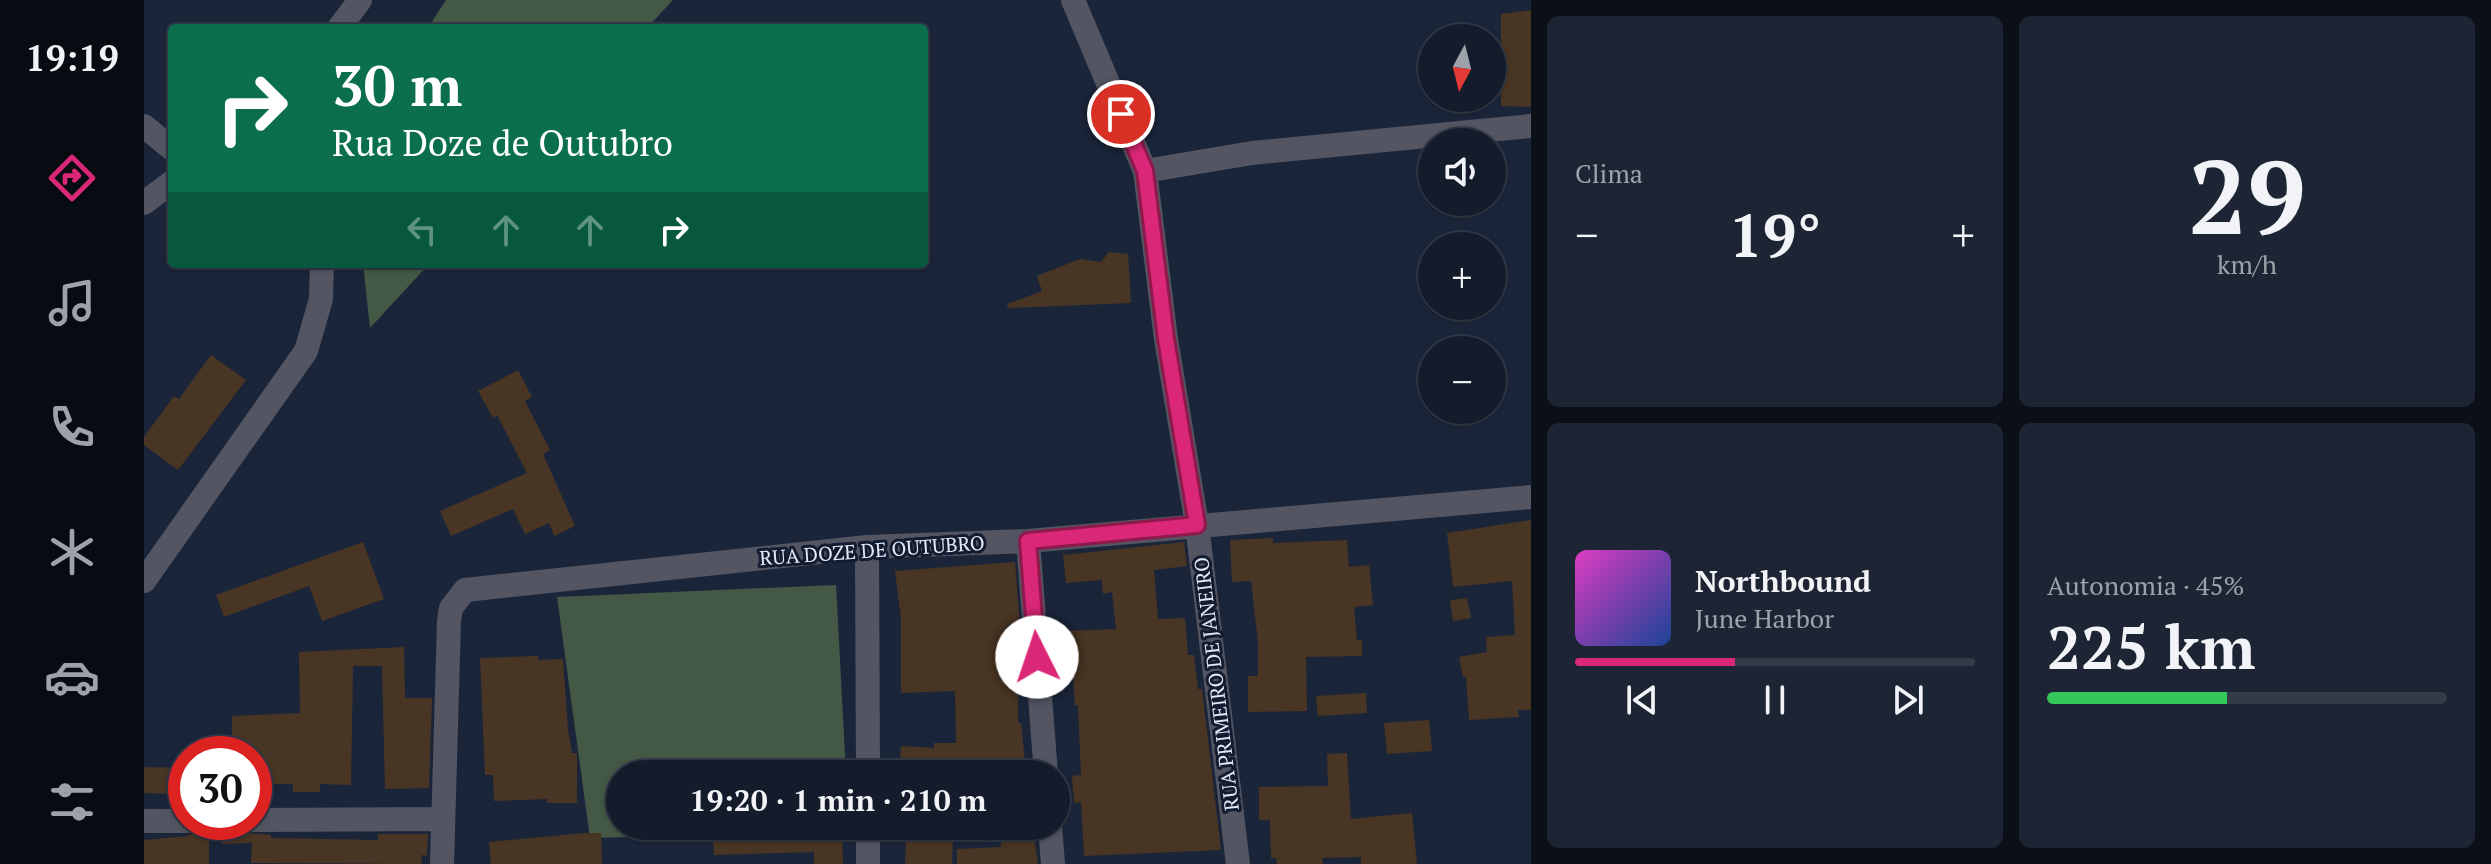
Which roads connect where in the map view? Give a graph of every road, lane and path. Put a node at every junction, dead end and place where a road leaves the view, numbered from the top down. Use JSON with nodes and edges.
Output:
{"nodes":[{"id":1,"x":1073,"y":0,"type":"edge"},
{"id":2,"x":353,"y":3,"type":"edge"},
{"id":3,"x":341,"y":24,"type":"edge"},
{"id":4,"x":144,"y":126,"type":"edge"},
{"id":5,"x":1531,"y":126,"type":"edge"},
{"id":6,"x":168,"y":146,"type":"edge"},
{"id":7,"x":1145,"y":171,"type":"junction"},
{"id":8,"x":168,"y":185,"type":"edge"},
{"id":9,"x":144,"y":203,"type":"edge"},
{"id":10,"x":322,"y":268,"type":"edge"},
{"id":11,"x":1531,"y":497,"type":"edge"},
{"id":12,"x":1197,"y":525,"type":"junction"},
{"id":13,"x":1028,"y":541,"type":"junction"},
{"id":14,"x":867,"y":547,"type":"junction"},
{"id":15,"x":144,"y":581,"type":"edge"},
{"id":16,"x":868,"y":760,"type":"edge"},
{"id":17,"x":1045,"y":760,"type":"edge"},
{"id":18,"x":443,"y":819,"type":"junction"},
{"id":19,"x":272,"y":820,"type":"edge"},
{"id":20,"x":144,"y":821,"type":"edge"},
{"id":21,"x":168,"y":821,"type":"edge"},
{"id":22,"x":868,"y":840,"type":"edge"},
{"id":23,"x":1051,"y":840,"type":"edge"},
{"id":24,"x":442,"y":864,"type":"edge"},
{"id":25,"x":868,"y":864,"type":"edge"},
{"id":26,"x":1053,"y":864,"type":"edge"},
{"id":27,"x":1238,"y":864,"type":"edge"}],
"edges":[{"from":1,"to":7,"type":"street"},
{"from":2,"to":3,"type":"street"},
{"from":4,"to":6,"type":"street"},
{"from":5,"to":7,"type":"street"},
{"from":7,"to":12,"type":"street","name":"RUA PRIMEIRO DE JANEIRO"},
{"from":8,"to":9,"type":"street"},
{"from":10,"to":15,"type":"street"},
{"from":11,"to":12,"type":"street","name":"RUA DOZE DE OUTUBRO"},
{"from":12,"to":13,"type":"street","name":"RUA DOZE DE OUTUBRO"},
{"from":12,"to":27,"type":"street","name":"RUA PRIMEIRO DE JANEIRO"},
{"from":13,"to":14,"type":"street","name":"RUA DOZE DE OUTUBRO"},
{"from":13,"to":17,"type":"street"},
{"from":14,"to":16,"type":"street"},
{"from":14,"to":18,"type":"street","name":"RUA DOZE DE OUTUBRO"},
{"from":18,"to":19,"type":"street"},
{"from":18,"to":24,"type":"street"},
{"from":20,"to":21,"type":"street"},
{"from":22,"to":25,"type":"street"},
{"from":23,"to":26,"type":"street"}]}
